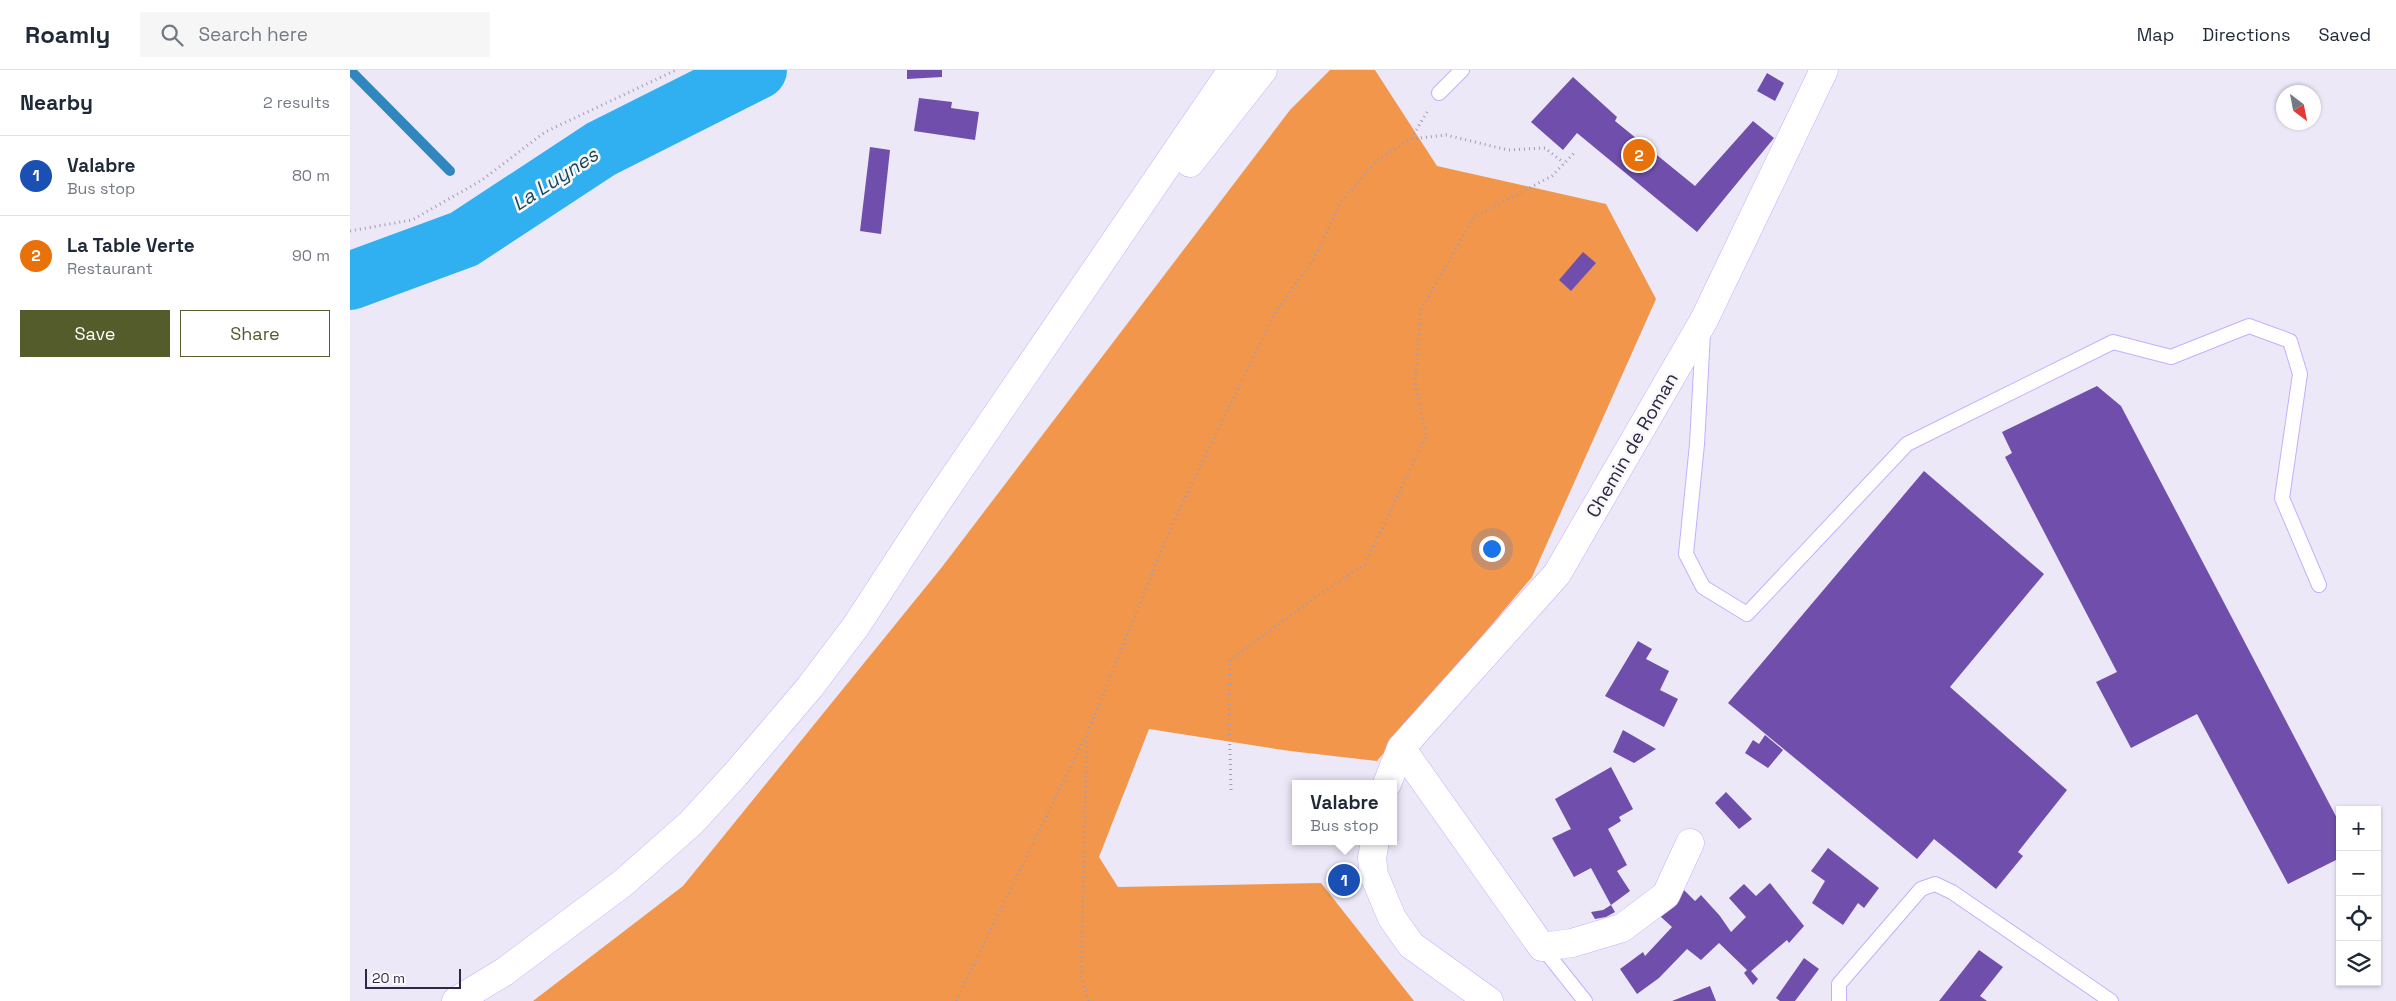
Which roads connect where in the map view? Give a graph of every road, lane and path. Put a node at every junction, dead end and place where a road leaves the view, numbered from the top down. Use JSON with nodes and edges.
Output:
{"nodes":[{"id":1,"x":676,"y":70,"type":"edge"},
{"id":2,"x":1232,"y":70,"type":"edge"},
{"id":3,"x":1263,"y":70,"type":"edge"},
{"id":4,"x":1462,"y":70,"type":"edge"},
{"id":5,"x":1824,"y":70,"type":"edge"},
{"id":6,"x":1439,"y":92,"type":"joint"},
{"id":7,"x":1411,"y":139,"type":"junction"},
{"id":8,"x":1576,"y":150,"type":"dead end"},
{"id":9,"x":1564,"y":163,"type":"junction"},
{"id":10,"x":350,"y":231,"type":"edge"},
{"id":11,"x":1074,"y":303,"type":"junction"},
{"id":12,"x":1704,"y":320,"type":"junction"},
{"id":13,"x":2319,"y":585,"type":"dead end"},
{"id":14,"x":1087,"y":734,"type":"junction"},
{"id":15,"x":1401,"y":748,"type":"junction"},
{"id":16,"x":1389,"y":780,"type":"edge"},
{"id":17,"x":1231,"y":790,"type":"dead end"},
{"id":18,"x":1690,"y":843,"type":"dead end"},
{"id":19,"x":1374,"y":845,"type":"edge"},
{"id":20,"x":1542,"y":947,"type":"junction"},
{"id":21,"x":456,"y":1001,"type":"edge"},
{"id":22,"x":956,"y":1001,"type":"edge"},
{"id":23,"x":1089,"y":1001,"type":"edge"},
{"id":24,"x":1489,"y":1001,"type":"edge"},
{"id":25,"x":1585,"y":1001,"type":"edge"},
{"id":26,"x":1839,"y":1001,"type":"edge"},
{"id":27,"x":2111,"y":1001,"type":"edge"}],
"edges":[{"from":1,"to":10,"type":"path"},
{"from":2,"to":11,"type":"main road"},
{"from":3,"to":11,"type":"main road"},
{"from":4,"to":6,"type":"lane"},
{"from":5,"to":12,"type":"main road","name":"Chemin de Roman"},
{"from":6,"to":7,"type":"path"},
{"from":7,"to":9,"type":"path"},
{"from":7,"to":14,"type":"path"},
{"from":8,"to":9,"type":"path"},
{"from":9,"to":17,"type":"path"},
{"from":11,"to":21,"type":"main road"},
{"from":12,"to":13,"type":"lane"},
{"from":12,"to":15,"type":"main road","name":"Chemin de Roman"},
{"from":14,"to":22,"type":"path"},
{"from":14,"to":23,"type":"path"},
{"from":15,"to":16,"type":"main road","name":"Chemin de Roman"},
{"from":15,"to":20,"type":"main road"},
{"from":18,"to":20,"type":"main road"},
{"from":19,"to":24,"type":"main road"},
{"from":20,"to":25,"type":"lane"},
{"from":26,"to":27,"type":"lane"}]}
